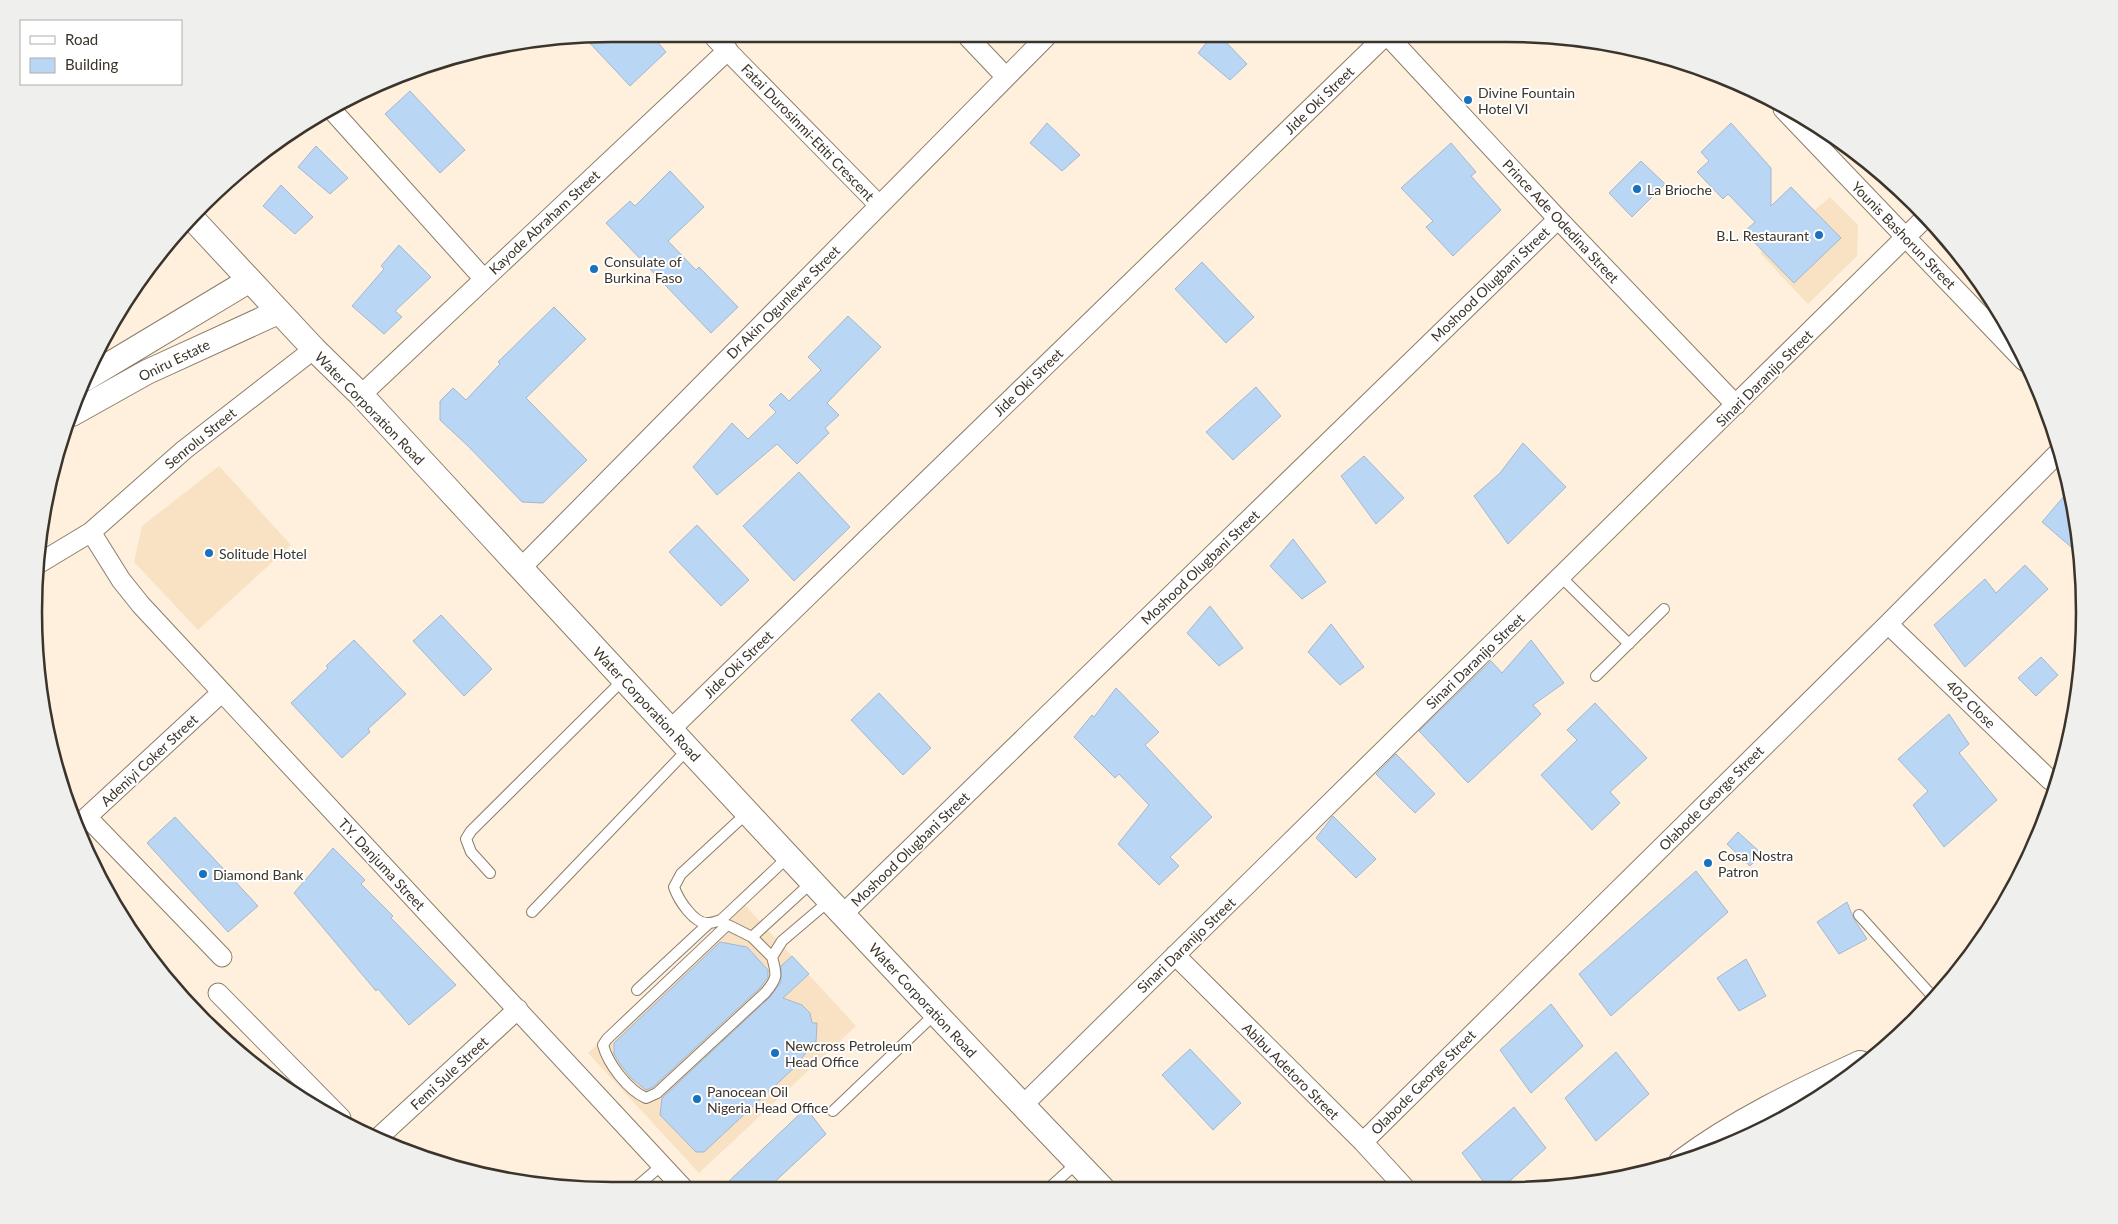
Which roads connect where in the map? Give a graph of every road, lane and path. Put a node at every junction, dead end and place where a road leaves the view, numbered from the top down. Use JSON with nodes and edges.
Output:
{"nodes":[{"id":1,"x":973,"y":42,"type":"edge"},
{"id":2,"x":1041,"y":42,"type":"edge"},
{"id":3,"x":1381,"y":42,"type":"edge"},
{"id":4,"x":1393,"y":42,"type":"edge"},
{"id":5,"x":722,"y":44,"type":"edge"},
{"id":6,"x":1006,"y":76,"type":"junction"},
{"id":7,"x":336,"y":114,"type":"edge"},
{"id":8,"x":1795,"y":121,"type":"edge"},
{"id":9,"x":879,"y":205,"type":"junction"},
{"id":10,"x":1558,"y":219,"type":"junction"},
{"id":11,"x":1921,"y":222,"type":"edge"},
{"id":12,"x":197,"y":223,"type":"edge"},
{"id":13,"x":1906,"y":237,"type":"junction"},
{"id":14,"x":483,"y":278,"type":"junction"},
{"id":15,"x":250,"y":280,"type":"junction"},
{"id":16,"x":278,"y":312,"type":"junction"},
{"id":17,"x":2009,"y":345,"type":"edge"},
{"id":18,"x":314,"y":349,"type":"junction"},
{"id":19,"x":95,"y":373,"type":"edge"},
{"id":20,"x":361,"y":395,"type":"junction"},
{"id":21,"x":1736,"y":405,"type":"junction"},
{"id":22,"x":80,"y":409,"type":"edge"},
{"id":23,"x":2054,"y":457,"type":"edge"},
{"id":24,"x":91,"y":532,"type":"junction"},
{"id":25,"x":45,"y":560,"type":"edge"},
{"id":26,"x":521,"y":568,"type":"junction"},
{"id":27,"x":1560,"y":577,"type":"junction"},
{"id":28,"x":1664,"y":609,"type":"dead end"},
{"id":29,"x":1888,"y":624,"type":"junction"},
{"id":30,"x":1629,"y":644,"type":"junction"},
{"id":31,"x":1596,"y":676,"type":"dead end"},
{"id":32,"x":624,"y":679,"type":"junction"},
{"id":33,"x":221,"y":693,"type":"junction"},
{"id":34,"x":671,"y":729,"type":"junction"},
{"id":35,"x":689,"y":748,"type":"junction"},
{"id":36,"x":2050,"y":780,"type":"edge"},
{"id":37,"x":748,"y":812,"type":"junction"},
{"id":38,"x":83,"y":821,"type":"edge"},
{"id":39,"x":84,"y":825,"type":"edge"},
{"id":40,"x":788,"y":857,"type":"junction"},
{"id":41,"x":490,"y":873,"type":"dead end"},
{"id":42,"x":812,"y":882,"type":"junction"},
{"id":43,"x":836,"y":908,"type":"junction"},
{"id":44,"x":532,"y":912,"type":"dead end"},
{"id":45,"x":1859,"y":915,"type":"dead end"},
{"id":46,"x":708,"y":924,"type":"junction"},
{"id":47,"x":752,"y":937,"type":"junction"},
{"id":48,"x":1175,"y":955,"type":"junction"},
{"id":49,"x":222,"y":957,"type":"dead end"},
{"id":50,"x":772,"y":957,"type":"junction"},
{"id":51,"x":637,"y":990,"type":"dead end"},
{"id":52,"x":218,"y":993,"type":"dead end"},
{"id":53,"x":1929,"y":993,"type":"edge"},
{"id":54,"x":518,"y":1009,"type":"junction"},
{"id":55,"x":936,"y":1014,"type":"junction"},
{"id":56,"x":1843,"y":1071,"type":"edge"},
{"id":57,"x":1023,"y":1105,"type":"junction"},
{"id":58,"x":332,"y":1108,"type":"edge"},
{"id":59,"x":834,"y":1111,"type":"dead end"},
{"id":60,"x":382,"y":1133,"type":"edge"},
{"id":61,"x":1362,"y":1142,"type":"junction"},
{"id":62,"x":1702,"y":1146,"type":"edge"},
{"id":63,"x":1078,"y":1162,"type":"junction"},
{"id":64,"x":662,"y":1165,"type":"junction"},
{"id":65,"x":642,"y":1182,"type":"edge"},
{"id":66,"x":678,"y":1182,"type":"edge"},
{"id":67,"x":1056,"y":1182,"type":"edge"},
{"id":68,"x":1097,"y":1182,"type":"edge"},
{"id":69,"x":1399,"y":1182,"type":"edge"}],
"edges":[{"from":1,"to":6,"type":"street"},
{"from":2,"to":6,"type":"street","name":"Dr Akin Ogunlewe Street"},
{"from":3,"to":34,"type":"street","name":"Jide Oki Street"},
{"from":4,"to":10,"type":"street","name":"Prince Ade Odedina Street"},
{"from":5,"to":9,"type":"street","name":"Fatai Durosinmi-Etiti Crescent"},
{"from":5,"to":14,"type":"street","name":"Kayode Abraham Street"},
{"from":6,"to":9,"type":"street","name":"Dr Akin Ogunlewe Street"},
{"from":7,"to":14,"type":"street"},
{"from":8,"to":13,"type":"street","name":"Younis Bashorun Street"},
{"from":9,"to":26,"type":"street","name":"Dr Akin Ogunlewe Street"},
{"from":10,"to":21,"type":"street","name":"Prince Ade Odedina Street"},
{"from":10,"to":43,"type":"street","name":"Moshood Olugbani Street"},
{"from":11,"to":13,"type":"street","name":"Sinari Daranijo Street"},
{"from":12,"to":15,"type":"street","name":"Water Corporation Road"},
{"from":13,"to":17,"type":"street","name":"Younis Bashorun Street"},
{"from":13,"to":21,"type":"street","name":"Sinari Daranijo Street"},
{"from":14,"to":20,"type":"street","name":"Kayode Abraham Street"},
{"from":15,"to":16,"type":"street","name":"Water Corporation Road"},
{"from":15,"to":19,"type":"street","name":"Oniru Estate"},
{"from":16,"to":18,"type":"street","name":"Water Corporation Road"},
{"from":16,"to":22,"type":"street","name":"Oniru Estate"},
{"from":18,"to":20,"type":"street","name":"Water Corporation Road"},
{"from":18,"to":24,"type":"street","name":"Senrolu Street"},
{"from":20,"to":26,"type":"street","name":"Water Corporation Road"},
{"from":21,"to":27,"type":"street","name":"Sinari Daranijo Street"},
{"from":23,"to":29,"type":"street","name":"Olabode George Street"},
{"from":24,"to":25,"type":"street","name":"Senrolu Street"},
{"from":24,"to":33,"type":"street","name":"T.Y. Danjuma Street"},
{"from":26,"to":32,"type":"street","name":"Water Corporation Road"},
{"from":27,"to":30,"type":"lane"},
{"from":27,"to":48,"type":"street","name":"Sinari Daranijo Street"},
{"from":28,"to":30,"type":"lane"},
{"from":29,"to":36,"type":"street","name":"402 Close"},
{"from":29,"to":61,"type":"street","name":"Olabode George Street"},
{"from":30,"to":31,"type":"lane"},
{"from":32,"to":34,"type":"street","name":"Water Corporation Road"},
{"from":32,"to":41,"type":"lane"},
{"from":33,"to":38,"type":"street","name":"Adeniyi Coker Street"},
{"from":33,"to":54,"type":"street","name":"T.Y. Danjuma Street"},
{"from":34,"to":35,"type":"street","name":"Water Corporation Road"},
{"from":35,"to":37,"type":"street","name":"Water Corporation Road"},
{"from":35,"to":44,"type":"lane"},
{"from":37,"to":40,"type":"street","name":"Water Corporation Road"},
{"from":37,"to":46,"type":"lane"},
{"from":39,"to":49,"type":"street"},
{"from":40,"to":42,"type":"street","name":"Water Corporation Road"},
{"from":40,"to":46,"type":"lane"},
{"from":42,"to":43,"type":"street","name":"Water Corporation Road"},
{"from":42,"to":47,"type":"lane"},
{"from":43,"to":50,"type":"lane"},
{"from":43,"to":55,"type":"street","name":"Water Corporation Road"},
{"from":45,"to":53,"type":"lane"},
{"from":46,"to":51,"type":"lane"},
{"from":47,"to":50,"type":"lane"},
{"from":47,"to":50,"type":"lane"},
{"from":48,"to":57,"type":"street","name":"Sinari Daranijo Street"},
{"from":48,"to":61,"type":"street","name":"Abibu Adetoro Street"},
{"from":52,"to":58,"type":"street"},
{"from":54,"to":60,"type":"street","name":"Femi Sule Street"},
{"from":54,"to":64,"type":"street","name":"T.Y. Danjuma Street"},
{"from":55,"to":57,"type":"street","name":"Water Corporation Road"},
{"from":55,"to":59,"type":"lane"},
{"from":56,"to":62,"type":"street"},
{"from":57,"to":63,"type":"street","name":"Water Corporation Road"},
{"from":61,"to":69,"type":"street","name":"Abibu Adetoro Street"},
{"from":63,"to":67,"type":"lane"},
{"from":63,"to":68,"type":"street","name":"Water Corporation Road"},
{"from":64,"to":65,"type":"lane"},
{"from":64,"to":66,"type":"street","name":"T.Y. Danjuma Street"}]}
